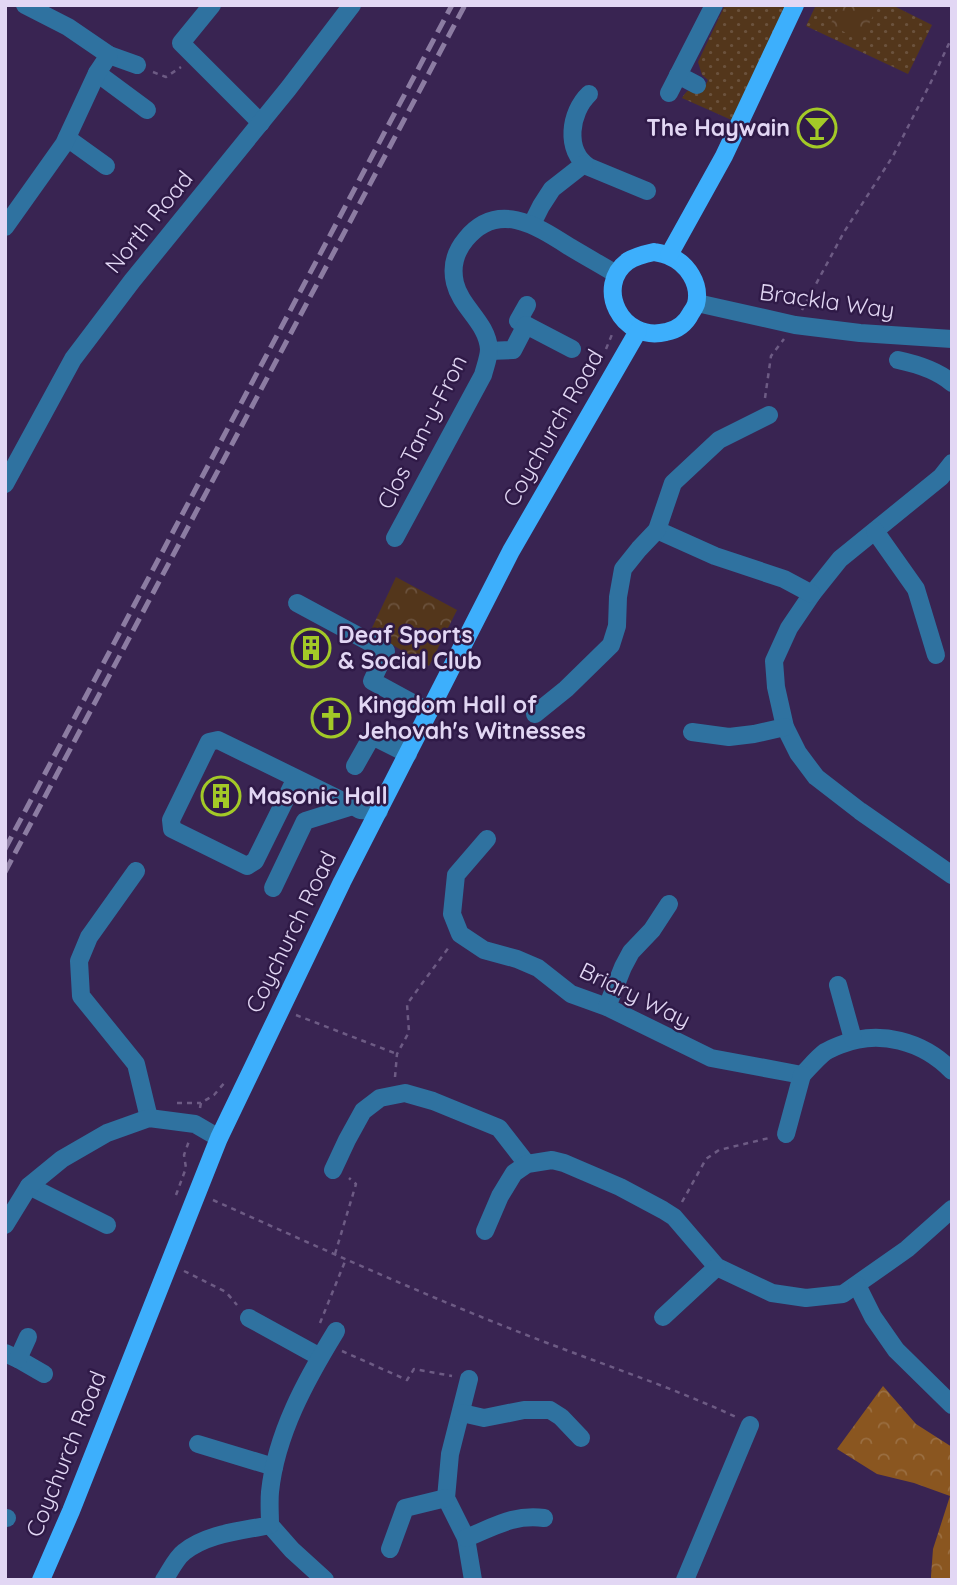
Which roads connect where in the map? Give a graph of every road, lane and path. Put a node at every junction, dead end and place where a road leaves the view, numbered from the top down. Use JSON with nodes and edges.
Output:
{"nodes":[{"id":1,"x":25,"y":5,"type":"edge"},
{"id":2,"x":212,"y":5,"type":"edge"},
{"id":3,"x":352,"y":5,"type":"edge"},
{"id":4,"x":714,"y":5,"type":"edge"},
{"id":5,"x":795,"y":5,"type":"edge"},
{"id":6,"x":952,"y":37,"type":"edge"},
{"id":7,"x":109,"y":55,"type":"junction"},
{"id":8,"x":195,"y":57,"type":"junction"},
{"id":9,"x":137,"y":65,"type":"joint"},
{"id":10,"x":97,"y":73,"type":"junction"},
{"id":11,"x":678,"y":75,"type":"junction"},
{"id":12,"x":697,"y":85,"type":"dead end"},
{"id":13,"x":669,"y":93,"type":"dead end"},
{"id":14,"x":589,"y":94,"type":"dead end"},
{"id":15,"x":147,"y":110,"type":"dead end"},
{"id":16,"x":261,"y":123,"type":"junction"},
{"id":17,"x":66,"y":138,"type":"junction"},
{"id":18,"x":584,"y":164,"type":"junction"},
{"id":19,"x":106,"y":166,"type":"dead end"},
{"id":20,"x":647,"y":191,"type":"dead end"},
{"id":21,"x":532,"y":224,"type":"junction"},
{"id":22,"x":5,"y":228,"type":"edge"},
{"id":23,"x":668,"y":255,"type":"junction"},
{"id":24,"x":616,"y":274,"type":"junction"},
{"id":25,"x":697,"y":303,"type":"junction"},
{"id":26,"x":527,"y":305,"type":"dead end"},
{"id":27,"x":795,"y":324,"type":"junction"},
{"id":28,"x":526,"y":325,"type":"junction"},
{"id":29,"x":638,"y":331,"type":"junction"},
{"id":30,"x":952,"y":339,"type":"edge"},
{"id":31,"x":572,"y":349,"type":"dead end"},
{"id":32,"x":489,"y":351,"type":"junction"},
{"id":33,"x":898,"y":360,"type":"dead end"},
{"id":34,"x":952,"y":383,"type":"edge"},
{"id":35,"x":768,"y":415,"type":"joint"},
{"id":36,"x":952,"y":463,"type":"edge"},
{"id":37,"x":5,"y":484,"type":"edge"},
{"id":38,"x":657,"y":530,"type":"junction"},
{"id":39,"x":875,"y":531,"type":"junction"},
{"id":40,"x":395,"y":538,"type":"dead end"},
{"id":41,"x":812,"y":594,"type":"junction"},
{"id":42,"x":297,"y":603,"type":"dead end"},
{"id":43,"x":936,"y":655,"type":"dead end"},
{"id":44,"x":429,"y":712,"type":"junction"},
{"id":45,"x":535,"y":714,"type":"dead end"},
{"id":46,"x":785,"y":727,"type":"junction"},
{"id":47,"x":692,"y":732,"type":"dead end"},
{"id":48,"x":408,"y":754,"type":"junction"},
{"id":49,"x":355,"y":766,"type":"dead end"},
{"id":50,"x":296,"y":778,"type":"junction"},
{"id":51,"x":353,"y":806,"type":"junction"},
{"id":52,"x":379,"y":811,"type":"junction"},
{"id":53,"x":487,"y":839,"type":"dead end"},
{"id":54,"x":136,"y":871,"type":"dead end"},
{"id":55,"x":952,"y":874,"type":"edge"},
{"id":56,"x":273,"y":888,"type":"dead end"},
{"id":57,"x":669,"y":904,"type":"dead end"},
{"id":58,"x":460,"y":934,"type":"junction"},
{"id":59,"x":838,"y":985,"type":"dead end"},
{"id":60,"x":607,"y":1007,"type":"junction"},
{"id":61,"x":281,"y":1009,"type":"junction"},
{"id":62,"x":853,"y":1040,"type":"junction"},
{"id":63,"x":397,"y":1054,"type":"junction"},
{"id":64,"x":952,"y":1070,"type":"edge"},
{"id":65,"x":802,"y":1075,"type":"junction"},
{"id":66,"x":396,"y":1095,"type":"junction"},
{"id":67,"x":177,"y":1103,"type":"dead end"},
{"id":68,"x":201,"y":1103,"type":"dead end"},
{"id":69,"x":149,"y":1118,"type":"junction"},
{"id":70,"x":786,"y":1134,"type":"joint"},
{"id":71,"x":219,"y":1138,"type":"junction"},
{"id":72,"x":527,"y":1164,"type":"junction"},
{"id":73,"x":186,"y":1168,"type":"dead end"},
{"id":74,"x":333,"y":1170,"type":"joint"},
{"id":75,"x":204,"y":1175,"type":"junction"},
{"id":76,"x":29,"y":1186,"type":"junction"},
{"id":77,"x":210,"y":1198,"type":"dead end"},
{"id":78,"x":952,"y":1209,"type":"edge"},
{"id":79,"x":674,"y":1217,"type":"junction"},
{"id":80,"x":5,"y":1225,"type":"edge"},
{"id":81,"x":107,"y":1225,"type":"dead end"},
{"id":82,"x":485,"y":1231,"type":"dead end"},
{"id":83,"x":335,"y":1254,"type":"junction"},
{"id":84,"x":346,"y":1259,"type":"junction"},
{"id":85,"x":175,"y":1266,"type":"dead end"},
{"id":86,"x":718,"y":1267,"type":"junction"},
{"id":87,"x":857,"y":1285,"type":"junction"},
{"id":88,"x":663,"y":1317,"type":"dead end"},
{"id":89,"x":248,"y":1318,"type":"joint"},
{"id":90,"x":28,"y":1337,"type":"dead end"},
{"id":91,"x":328,"y":1344,"type":"junction"},
{"id":92,"x":12,"y":1356,"type":"edge"},
{"id":93,"x":44,"y":1374,"type":"dead end"},
{"id":94,"x":469,"y":1379,"type":"joint"},
{"id":95,"x":952,"y":1405,"type":"edge"},
{"id":96,"x":462,"y":1413,"type":"junction"},
{"id":97,"x":750,"y":1425,"type":"joint"},
{"id":98,"x":581,"y":1438,"type":"dead end"},
{"id":99,"x":198,"y":1444,"type":"dead end"},
{"id":100,"x":274,"y":1467,"type":"junction"},
{"id":101,"x":446,"y":1498,"type":"junction"},
{"id":102,"x":544,"y":1518,"type":"dead end"},
{"id":103,"x":270,"y":1525,"type":"junction"},
{"id":104,"x":466,"y":1538,"type":"junction"},
{"id":105,"x":390,"y":1549,"type":"dead end"},
{"id":106,"x":687,"y":1579,"type":"edge"},
{"id":107,"x":41,"y":1580,"type":"edge"},
{"id":108,"x":164,"y":1580,"type":"edge"},
{"id":109,"x":325,"y":1580,"type":"edge"},
{"id":110,"x":473,"y":1580,"type":"edge"}],
"edges":[{"from":1,"to":7,"type":"street"},
{"from":2,"to":8,"type":"street"},
{"from":3,"to":16,"type":"street","name":"North Road"},
{"from":4,"to":11,"type":"street"},
{"from":5,"to":23,"type":"main road"},
{"from":6,"to":27,"type":"path"},
{"from":7,"to":9,"type":"street"},
{"from":7,"to":10,"type":"street"},
{"from":8,"to":9,"type":"path"},
{"from":8,"to":16,"type":"street"},
{"from":10,"to":15,"type":"street"},
{"from":10,"to":17,"type":"street"},
{"from":11,"to":12,"type":"street"},
{"from":11,"to":13,"type":"street"},
{"from":14,"to":18,"type":"street"},
{"from":16,"to":37,"type":"street","name":"North Road"},
{"from":17,"to":19,"type":"street"},
{"from":17,"to":22,"type":"street"},
{"from":18,"to":20,"type":"street"},
{"from":18,"to":21,"type":"street"},
{"from":21,"to":24,"type":"street","name":"Clos Tan-y-Fron"},
{"from":21,"to":32,"type":"street","name":"Clos Tan-y-Fron"},
{"from":23,"to":24,"type":"main road"},
{"from":23,"to":25,"type":"main road"},
{"from":24,"to":29,"type":"main road"},
{"from":25,"to":27,"type":"street","name":"Brackla Way"},
{"from":25,"to":29,"type":"main road"},
{"from":26,"to":28,"type":"street"},
{"from":27,"to":30,"type":"street","name":"Brackla Way"},
{"from":27,"to":35,"type":"path"},
{"from":28,"to":31,"type":"street"},
{"from":28,"to":32,"type":"street"},
{"from":29,"to":44,"type":"main road","name":"Coychurch Road"},
{"from":32,"to":40,"type":"street","name":"Clos Tan-y-Fron"},
{"from":33,"to":34,"type":"street"},
{"from":35,"to":38,"type":"street"},
{"from":36,"to":39,"type":"street"},
{"from":38,"to":41,"type":"street"},
{"from":38,"to":45,"type":"street"},
{"from":39,"to":41,"type":"street"},
{"from":39,"to":43,"type":"street"},
{"from":41,"to":46,"type":"street"},
{"from":42,"to":44,"type":"street"},
{"from":44,"to":48,"type":"main road","name":"Coychurch Road"},
{"from":46,"to":47,"type":"street"},
{"from":46,"to":55,"type":"street"},
{"from":48,"to":49,"type":"street"},
{"from":48,"to":52,"type":"main road","name":"Coychurch Road"},
{"from":50,"to":50,"type":"street"},
{"from":50,"to":51,"type":"street"},
{"from":51,"to":52,"type":"street"},
{"from":51,"to":56,"type":"street"},
{"from":52,"to":61,"type":"main road","name":"Coychurch Road"},
{"from":53,"to":58,"type":"street"},
{"from":54,"to":69,"type":"street"},
{"from":57,"to":60,"type":"street"},
{"from":58,"to":60,"type":"street","name":"Briary Way"},
{"from":58,"to":63,"type":"path"},
{"from":59,"to":62,"type":"street"},
{"from":60,"to":65,"type":"street","name":"Briary Way"},
{"from":61,"to":63,"type":"path"},
{"from":61,"to":71,"type":"main road","name":"Coychurch Road"},
{"from":62,"to":64,"type":"street"},
{"from":62,"to":65,"type":"street"},
{"from":63,"to":66,"type":"path"},
{"from":65,"to":70,"type":"street"},
{"from":66,"to":72,"type":"street"},
{"from":66,"to":74,"type":"street"},
{"from":67,"to":68,"type":"path"},
{"from":69,"to":71,"type":"street"},
{"from":69,"to":76,"type":"street"},
{"from":70,"to":79,"type":"path"},
{"from":71,"to":75,"type":"main road","name":"Coychurch Road"},
{"from":72,"to":79,"type":"street"},
{"from":72,"to":82,"type":"street"},
{"from":73,"to":75,"type":"path"},
{"from":74,"to":83,"type":"path"},
{"from":75,"to":107,"type":"main road","name":"Coychurch Road"},
{"from":76,"to":80,"type":"street"},
{"from":76,"to":81,"type":"street"},
{"from":77,"to":83,"type":"path"},
{"from":78,"to":87,"type":"street"},
{"from":79,"to":86,"type":"street"},
{"from":83,"to":84,"type":"path"},
{"from":84,"to":91,"type":"path"},
{"from":84,"to":97,"type":"path"},
{"from":85,"to":89,"type":"path"},
{"from":86,"to":87,"type":"street"},
{"from":86,"to":88,"type":"street"},
{"from":87,"to":95,"type":"street"},
{"from":89,"to":91,"type":"street"},
{"from":90,"to":92,"type":"street"},
{"from":91,"to":94,"type":"path"},
{"from":91,"to":100,"type":"street"},
{"from":92,"to":93,"type":"street"},
{"from":94,"to":96,"type":"street"},
{"from":96,"to":98,"type":"street"},
{"from":96,"to":101,"type":"street"},
{"from":97,"to":106,"type":"street"},
{"from":99,"to":100,"type":"street"},
{"from":100,"to":103,"type":"street"},
{"from":101,"to":104,"type":"street"},
{"from":101,"to":105,"type":"street"},
{"from":102,"to":104,"type":"street"},
{"from":103,"to":108,"type":"street"},
{"from":103,"to":109,"type":"street"},
{"from":104,"to":110,"type":"street"}]}
